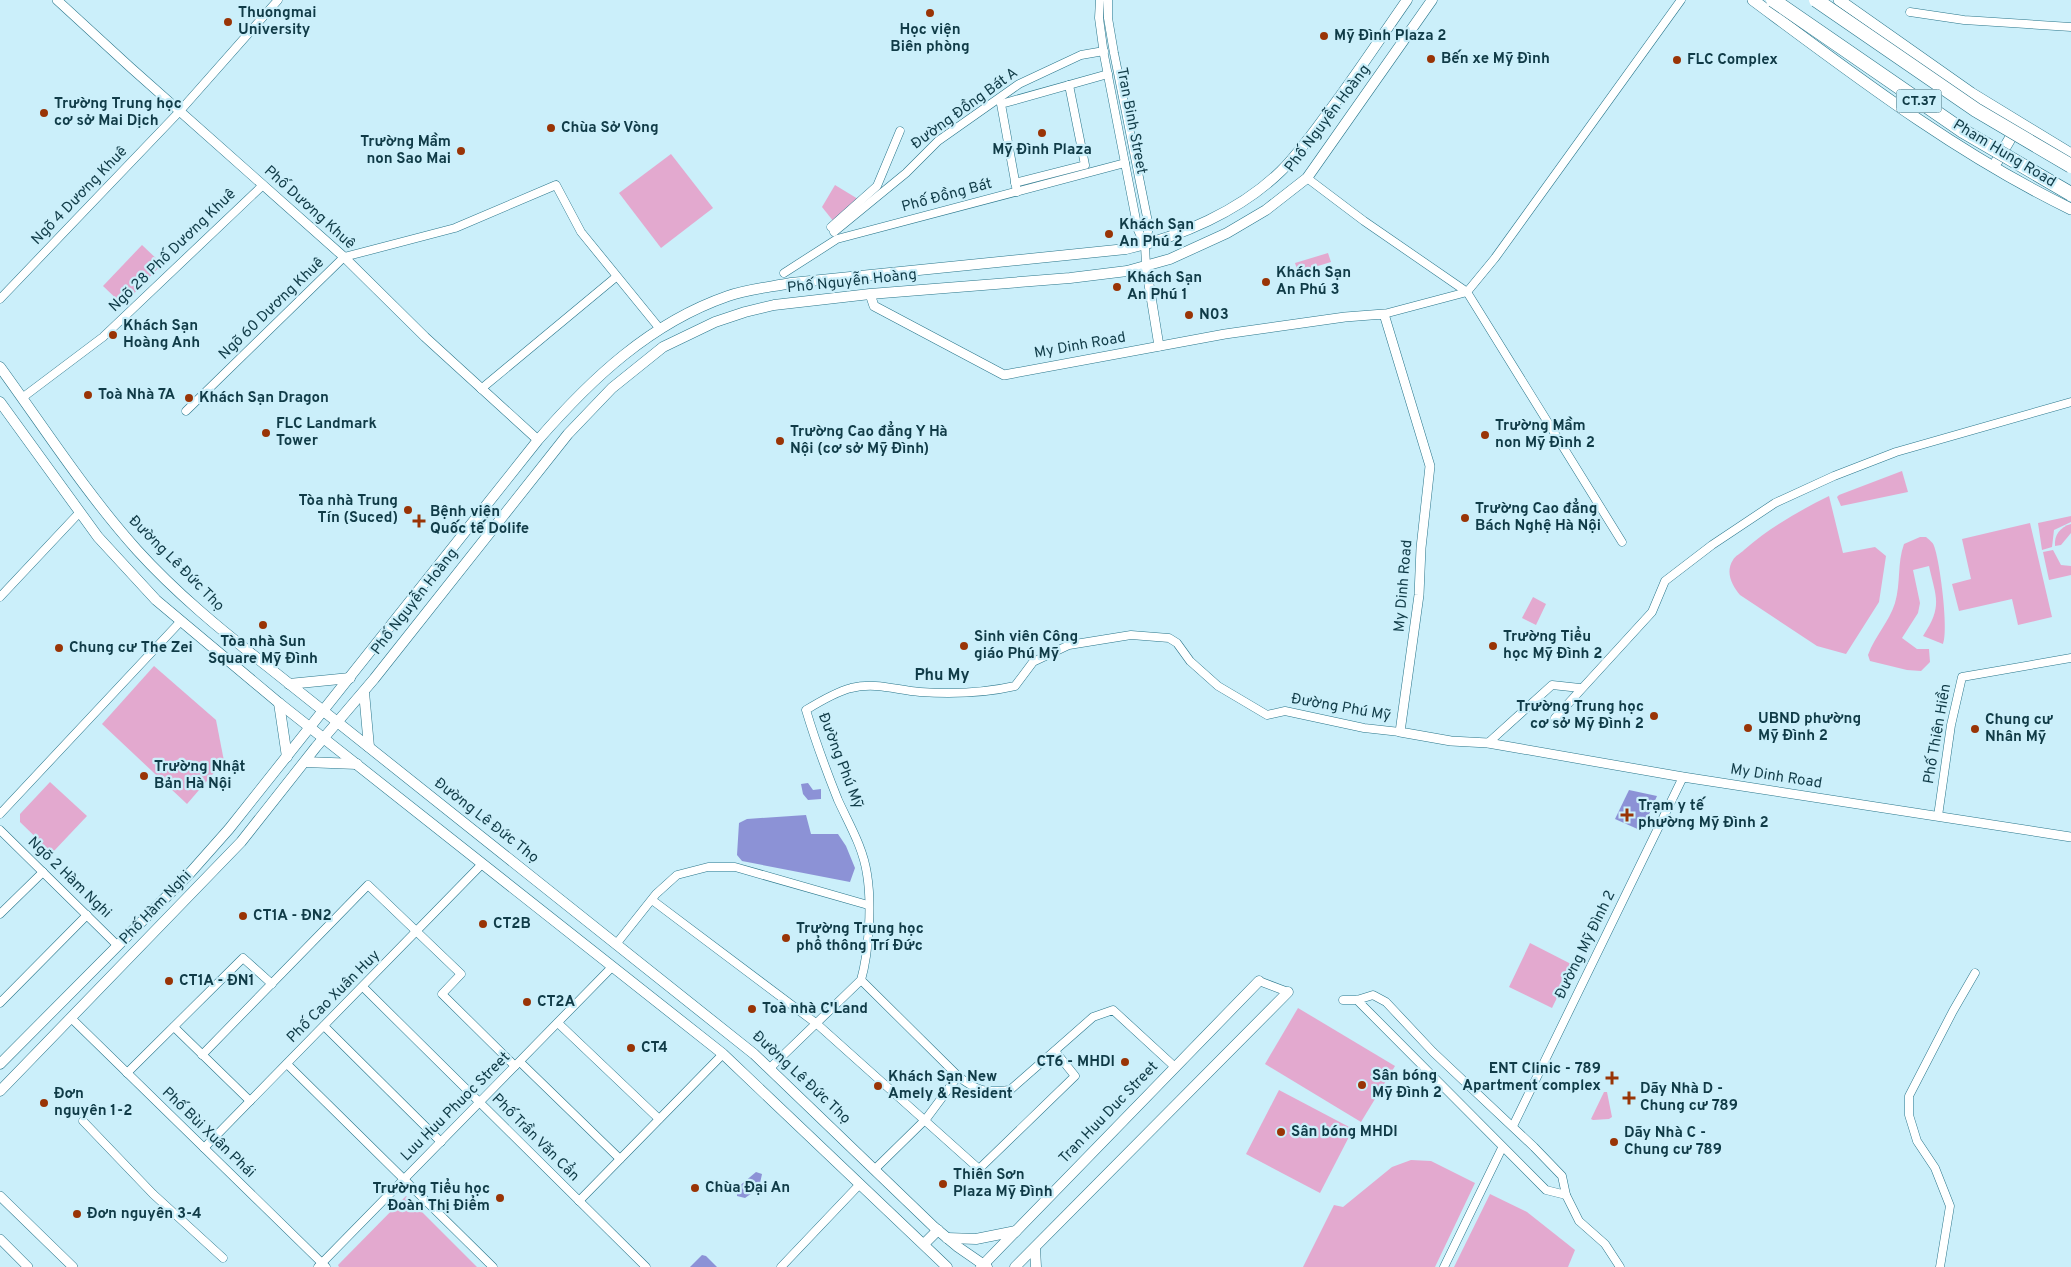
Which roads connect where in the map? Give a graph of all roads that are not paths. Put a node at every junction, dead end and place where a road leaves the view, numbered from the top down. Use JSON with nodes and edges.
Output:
{"nodes":[{"id":1,"x":57,"y":0,"type":"edge"},
{"id":2,"x":278,"y":0,"type":"edge"},
{"id":3,"x":1100,"y":0,"type":"edge"},
{"id":4,"x":1108,"y":0,"type":"edge"},
{"id":5,"x":1407,"y":0,"type":"edge"},
{"id":6,"x":1432,"y":0,"type":"edge"},
{"id":7,"x":1680,"y":0,"type":"edge"},
{"id":8,"x":1753,"y":0,"type":"edge"},
{"id":9,"x":1773,"y":0,"type":"edge"},
{"id":10,"x":1816,"y":0,"type":"edge"},
{"id":11,"x":1838,"y":0,"type":"edge"},
{"id":12,"x":1910,"y":12,"type":"dead end"},
{"id":13,"x":2071,"y":27,"type":"edge"},
{"id":14,"x":1104,"y":51,"type":"junction"},
{"id":15,"x":1108,"y":74,"type":"junction"},
{"id":16,"x":1070,"y":85,"type":"junction"},
{"id":17,"x":179,"y":112,"type":"junction"},
{"id":18,"x":2019,"y":124,"type":"junction"},
{"id":19,"x":900,"y":130,"type":"dead end"},
{"id":20,"x":2071,"y":154,"type":"edge"},
{"id":21,"x":1125,"y":163,"type":"junction"},
{"id":22,"x":1994,"y":166,"type":"junction"},
{"id":23,"x":2071,"y":166,"type":"edge"},
{"id":24,"x":1307,"y":178,"type":"junction"},
{"id":25,"x":1015,"y":183,"type":"junction"},
{"id":26,"x":263,"y":185,"type":"junction"},
{"id":27,"x":1017,"y":192,"type":"junction"},
{"id":28,"x":2071,"y":194,"type":"edge"},
{"id":29,"x":2071,"y":210,"type":"edge"},
{"id":30,"x":1144,"y":245,"type":"junction"},
{"id":31,"x":344,"y":257,"type":"junction"},
{"id":32,"x":1146,"y":266,"type":"junction"},
{"id":33,"x":784,"y":273,"type":"dead end"},
{"id":34,"x":616,"y":277,"type":"junction"},
{"id":35,"x":1467,"y":292,"type":"junction"},
{"id":36,"x":870,"y":294,"type":"junction"},
{"id":37,"x":0,"y":299,"type":"edge"},
{"id":38,"x":1384,"y":314,"type":"junction"},
{"id":39,"x":660,"y":328,"type":"junction"},
{"id":40,"x":1159,"y":346,"type":"junction"},
{"id":41,"x":0,"y":368,"type":"edge"},
{"id":42,"x":481,"y":388,"type":"junction"},
{"id":43,"x":22,"y":398,"type":"junction"},
{"id":44,"x":0,"y":402,"type":"edge"},
{"id":45,"x":2071,"y":402,"type":"edge"},
{"id":46,"x":186,"y":411,"type":"dead end"},
{"id":47,"x":538,"y":440,"type":"junction"},
{"id":48,"x":80,"y":513,"type":"junction"},
{"id":49,"x":476,"y":518,"type":"junction"},
{"id":50,"x":491,"y":530,"type":"junction"},
{"id":51,"x":1622,"y":542,"type":"dead end"},
{"id":52,"x":0,"y":597,"type":"edge"},
{"id":53,"x":180,"y":622,"type":"junction"},
{"id":54,"x":2071,"y":658,"type":"edge"},
{"id":55,"x":350,"y":678,"type":"junction"},
{"id":56,"x":289,"y":684,"type":"junction"},
{"id":57,"x":1580,"y":688,"type":"junction"},
{"id":58,"x":364,"y":692,"type":"junction"},
{"id":59,"x":279,"y":703,"type":"junction"},
{"id":60,"x":324,"y":711,"type":"junction"},
{"id":61,"x":1555,"y":718,"type":"dead end"},
{"id":62,"x":338,"y":722,"type":"junction"},
{"id":63,"x":310,"y":727,"type":"junction"},
{"id":64,"x":1400,"y":732,"type":"junction"},
{"id":65,"x":324,"y":738,"type":"junction"},
{"id":66,"x":1488,"y":743,"type":"junction"},
{"id":67,"x":369,"y":747,"type":"junction"},
{"id":68,"x":286,"y":757,"type":"junction"},
{"id":69,"x":305,"y":762,"type":"junction"},
{"id":70,"x":357,"y":764,"type":"junction"},
{"id":71,"x":1683,"y":777,"type":"junction"},
{"id":72,"x":0,"y":814,"type":"edge"},
{"id":73,"x":1938,"y":816,"type":"junction"},
{"id":74,"x":0,"y":830,"type":"edge"},
{"id":75,"x":2071,"y":837,"type":"edge"},
{"id":76,"x":482,"y":864,"type":"junction"},
{"id":77,"x":43,"y":872,"type":"junction"},
{"id":78,"x":171,"y":892,"type":"junction"},
{"id":79,"x":652,"y":900,"type":"junction"},
{"id":80,"x":183,"y":902,"type":"junction"},
{"id":81,"x":868,"y":905,"type":"junction"},
{"id":82,"x":0,"y":914,"type":"edge"},
{"id":83,"x":88,"y":915,"type":"junction"},
{"id":84,"x":418,"y":932,"type":"junction"},
{"id":85,"x":617,"y":943,"type":"junction"},
{"id":86,"x":118,"y":946,"type":"junction"},
{"id":87,"x":612,"y":967,"type":"junction"},
{"id":88,"x":1975,"y":973,"type":"dead end"},
{"id":89,"x":861,"y":980,"type":"junction"},
{"id":90,"x":1260,"y":981,"type":"joint"},
{"id":91,"x":272,"y":984,"type":"junction"},
{"id":92,"x":363,"y":987,"type":"junction"},
{"id":93,"x":1288,"y":992,"type":"joint"},
{"id":94,"x":1343,"y":1000,"type":"dead end"},
{"id":95,"x":1357,"y":1000,"type":"junction"},
{"id":96,"x":0,"y":1003,"type":"edge"},
{"id":97,"x":71,"y":1018,"type":"junction"},
{"id":98,"x":558,"y":1023,"type":"junction"},
{"id":99,"x":817,"y":1024,"type":"junction"},
{"id":100,"x":324,"y":1026,"type":"junction"},
{"id":101,"x":174,"y":1027,"type":"junction"},
{"id":102,"x":1055,"y":1051,"type":"junction"},
{"id":103,"x":723,"y":1054,"type":"junction"},
{"id":104,"x":202,"y":1055,"type":"junction"},
{"id":105,"x":1,"y":1061,"type":"edge"},
{"id":106,"x":286,"y":1064,"type":"junction"},
{"id":107,"x":518,"y":1064,"type":"junction"},
{"id":108,"x":1174,"y":1067,"type":"junction"},
{"id":109,"x":770,"y":1068,"type":"junction"},
{"id":110,"x":127,"y":1073,"type":"junction"},
{"id":111,"x":958,"y":1076,"type":"junction"},
{"id":112,"x":0,"y":1091,"type":"edge"},
{"id":113,"x":250,"y":1101,"type":"junction"},
{"id":114,"x":480,"y":1103,"type":"junction"},
{"id":115,"x":659,"y":1119,"type":"junction"},
{"id":116,"x":926,"y":1119,"type":"junction"},
{"id":117,"x":83,"y":1121,"type":"dead end"},
{"id":118,"x":1514,"y":1126,"type":"junction"},
{"id":119,"x":441,"y":1142,"type":"junction"},
{"id":120,"x":204,"y":1148,"type":"junction"},
{"id":121,"x":1502,"y":1148,"type":"junction"},
{"id":122,"x":620,"y":1159,"type":"junction"},
{"id":123,"x":875,"y":1169,"type":"junction"},
{"id":124,"x":404,"y":1180,"type":"junction"},
{"id":125,"x":860,"y":1184,"type":"junction"},
{"id":126,"x":1566,"y":1195,"type":"junction"},
{"id":127,"x":0,"y":1196,"type":"edge"},
{"id":128,"x":579,"y":1201,"type":"junction"},
{"id":129,"x":938,"y":1230,"type":"junction"},
{"id":130,"x":1017,"y":1230,"type":"junction"},
{"id":131,"x":947,"y":1238,"type":"junction"},
{"id":132,"x":0,"y":1240,"type":"edge"},
{"id":133,"x":924,"y":1244,"type":"junction"},
{"id":134,"x":1035,"y":1248,"type":"junction"},
{"id":135,"x":936,"y":1255,"type":"junction"},
{"id":136,"x":223,"y":1258,"type":"dead end"},
{"id":137,"x":25,"y":1266,"type":"edge"},
{"id":138,"x":322,"y":1266,"type":"edge"},
{"id":139,"x":984,"y":1266,"type":"edge"},
{"id":140,"x":1619,"y":1266,"type":"edge"},
{"id":141,"x":73,"y":1267,"type":"edge"},
{"id":142,"x":493,"y":1267,"type":"edge"},
{"id":143,"x":646,"y":1267,"type":"edge"},
{"id":144,"x":781,"y":1267,"type":"edge"},
{"id":145,"x":936,"y":1267,"type":"edge"},
{"id":146,"x":947,"y":1267,"type":"edge"},
{"id":147,"x":1015,"y":1267,"type":"edge"},
{"id":148,"x":1036,"y":1267,"type":"edge"},
{"id":149,"x":1444,"y":1267,"type":"edge"},
{"id":150,"x":1940,"y":1267,"type":"edge"}],
"edges":[{"from":1,"to":17,"type":"street","name":"Phố Dương Khuê"},
{"from":2,"to":17,"type":"street","name":"Ngõ 4 Dương Khuê"},
{"from":3,"to":14,"type":"street","name":"Tran Binh Street"},
{"from":4,"to":30,"type":"street","name":"Tran Binh Street"},
{"from":5,"to":30,"type":"main road","name":"Phố Nguyễn Hoàng"},
{"from":6,"to":24,"type":"main road","name":"Phố Nguyễn Hoàng"},
{"from":7,"to":35,"type":"street"},
{"from":8,"to":22,"type":"main road","name":"Pham Hung Road"},
{"from":9,"to":28,"type":"highway","number":"CT.37","bridge":true},
{"from":10,"to":23,"type":"highway","number":"CT.37","bridge":true},
{"from":11,"to":18,"type":"main road"},
{"from":12,"to":13,"type":"street"},
{"from":14,"to":15,"type":"street","name":"Tran Binh Street"},
{"from":14,"to":19,"type":"street","name":"Đường Đồng Bát A"},
{"from":15,"to":16,"type":"street"},
{"from":15,"to":21,"type":"street","name":"Tran Binh Street"},
{"from":16,"to":25,"type":"street"},
{"from":16,"to":25,"type":"street"},
{"from":17,"to":26,"type":"street","name":"Phố Dương Khuê"},
{"from":17,"to":37,"type":"street","name":"Ngõ 4 Dương Khuê"},
{"from":18,"to":20,"type":"main road"},
{"from":18,"to":22,"type":"main road"},
{"from":21,"to":27,"type":"street","name":"Phố Đồng Bát"},
{"from":21,"to":30,"type":"street","name":"Tran Binh Street"},
{"from":22,"to":29,"type":"main road","name":"Pham Hung Road"},
{"from":24,"to":32,"type":"main road","name":"Phố Nguyễn Hoàng"},
{"from":24,"to":35,"type":"street"},
{"from":25,"to":27,"type":"street"},
{"from":26,"to":31,"type":"street","name":"Phố Dương Khuê"},
{"from":26,"to":43,"type":"street","name":"Ngõ 28 Phố Dương Khuê"},
{"from":27,"to":33,"type":"street","name":"Phố Đồng Bát"},
{"from":30,"to":32,"type":"street","name":"Tran Binh Street"},
{"from":30,"to":39,"type":"main road","name":"Phố Nguyễn Hoàng"},
{"from":31,"to":34,"type":"street","name":"Ngõ 60 Dương Khuê"},
{"from":31,"to":42,"type":"street","name":"Phố Dương Khuê"},
{"from":31,"to":46,"type":"street","name":"Ngõ 60 Dương Khuê"},
{"from":32,"to":36,"type":"main road","name":"Phố Nguyễn Hoàng"},
{"from":32,"to":40,"type":"street","name":"Tran Binh Street"},
{"from":34,"to":39,"type":"street"},
{"from":34,"to":42,"type":"street"},
{"from":35,"to":38,"type":"street"},
{"from":35,"to":51,"type":"street"},
{"from":36,"to":40,"type":"street","name":"My Dinh Road"},
{"from":36,"to":50,"type":"main road","name":"Phố Nguyễn Hoàng"},
{"from":38,"to":40,"type":"street","name":"My Dinh Road"},
{"from":38,"to":64,"type":"street","name":"My Dinh Road"},
{"from":39,"to":47,"type":"main road","name":"Phố Nguyễn Hoàng"},
{"from":41,"to":43,"type":"main road","name":"Đường Lê Đức Thọ"},
{"from":42,"to":47,"type":"street","name":"Phố Dương Khuê"},
{"from":43,"to":56,"type":"main road","name":"Đường Lê Đức Thọ"},
{"from":44,"to":48,"type":"main road"},
{"from":45,"to":57,"type":"street"},
{"from":47,"to":49,"type":"main road","name":"Phố Nguyễn Hoàng"},
{"from":48,"to":52,"type":"street"},
{"from":48,"to":53,"type":"main road"},
{"from":49,"to":50,"type":"street"},
{"from":49,"to":55,"type":"main road","name":"Phố Nguyễn Hoàng"},
{"from":50,"to":58,"type":"main road","name":"Phố Nguyễn Hoàng"},
{"from":53,"to":59,"type":"main road"},
{"from":53,"to":72,"type":"street"},
{"from":54,"to":73,"type":"street","name":"Phố Thiên Hiền"},
{"from":55,"to":56,"type":"main road"},
{"from":55,"to":60,"type":"main road","name":"Phố Nguyễn Hoàng"},
{"from":56,"to":60,"type":"main road","name":"Đường Lê Đức Thọ"},
{"from":57,"to":61,"type":"street"},
{"from":57,"to":66,"type":"street"},
{"from":58,"to":62,"type":"main road","name":"Phố Nguyễn Hoàng"},
{"from":58,"to":67,"type":"main road"},
{"from":59,"to":63,"type":"main road"},
{"from":59,"to":68,"type":"main road"},
{"from":60,"to":62,"type":"main road","name":"Đường Lê Đức Thọ"},
{"from":60,"to":63,"type":"main road","name":"Phố Nguyễn Hoàng"},
{"from":62,"to":65,"type":"main road","name":"Phố Nguyễn Hoàng"},
{"from":62,"to":67,"type":"main road","name":"Đường Lê Đức Thọ"},
{"from":63,"to":65,"type":"main road"},
{"from":63,"to":68,"type":"main road","name":"Phố Hàm Nghi"},
{"from":64,"to":66,"type":"street","name":"My Dinh Road"},
{"from":64,"to":81,"type":"street","name":"Đường Phú Mỹ"},
{"from":65,"to":69,"type":"main road","name":"Phố Hàm Nghi"},
{"from":65,"to":70,"type":"main road"},
{"from":66,"to":71,"type":"street","name":"My Dinh Road"},
{"from":67,"to":85,"type":"main road","name":"Đường Lê Đức Thọ"},
{"from":68,"to":78,"type":"main road","name":"Phố Hàm Nghi"},
{"from":69,"to":70,"type":"main road"},
{"from":69,"to":80,"type":"main road","name":"Phố Hàm Nghi"},
{"from":70,"to":76,"type":"main road"},
{"from":71,"to":73,"type":"street","name":"My Dinh Road"},
{"from":71,"to":118,"type":"street","name":"Đường Mỹ Đình 2"},
{"from":73,"to":75,"type":"street","name":"My Dinh Road"},
{"from":74,"to":77,"type":"street","name":"Ngõ 2 Hàm Nghi"},
{"from":76,"to":84,"type":"street","name":"Phố Cao Xuân Huy"},
{"from":76,"to":87,"type":"main road"},
{"from":77,"to":82,"type":"street"},
{"from":77,"to":83,"type":"street","name":"Ngõ 2 Hàm Nghi"},
{"from":78,"to":80,"type":"street"},
{"from":78,"to":86,"type":"main road","name":"Phố Hàm Nghi"},
{"from":79,"to":81,"type":"street"},
{"from":79,"to":85,"type":"street"},
{"from":79,"to":99,"type":"street"},
{"from":80,"to":97,"type":"main road","name":"Phố Hàm Nghi"},
{"from":81,"to":89,"type":"street","name":"Đường Phú Mỹ"},
{"from":83,"to":86,"type":"street","name":"Ngõ 2 Hàm Nghi"},
{"from":83,"to":96,"type":"street"},
{"from":84,"to":91,"type":"street"},
{"from":84,"to":92,"type":"street","name":"Phố Cao Xuân Huy"},
{"from":84,"to":107,"type":"street"},
{"from":85,"to":109,"type":"main road","name":"Đường Lê Đức Thọ"},
{"from":86,"to":105,"type":"main road","name":"Phố Hàm Nghi"},
{"from":87,"to":98,"type":"street","name":"Luu Huu Phuoc Street"},
{"from":87,"to":103,"type":"main road"},
{"from":88,"to":150,"type":"street"},
{"from":89,"to":99,"type":"street"},
{"from":89,"to":111,"type":"street"},
{"from":90,"to":93,"type":"street"},
{"from":90,"to":108,"type":"main road","name":"Tran Huu Duc Street"},
{"from":91,"to":101,"type":"street"},
{"from":91,"to":104,"type":"street"},
{"from":92,"to":100,"type":"street","name":"Phố Cao Xuân Huy"},
{"from":92,"to":114,"type":"street","name":"Phố Trần Văn Cẩn"},
{"from":93,"to":134,"type":"main road"},
{"from":94,"to":95,"type":"street"},
{"from":95,"to":118,"type":"street"},
{"from":95,"to":121,"type":"street"},
{"from":97,"to":110,"type":"street","name":"Phố Bùi Xuân Phái"},
{"from":97,"to":112,"type":"main road","name":"Phố Hàm Nghi"},
{"from":98,"to":107,"type":"street","name":"Luu Huu Phuoc Street"},
{"from":98,"to":115,"type":"street"},
{"from":99,"to":109,"type":"street"},
{"from":99,"to":116,"type":"street"},
{"from":100,"to":106,"type":"street","name":"Phố Cao Xuân Huy"},
{"from":100,"to":119,"type":"street"},
{"from":101,"to":104,"type":"street"},
{"from":101,"to":110,"type":"street"},
{"from":102,"to":108,"type":"street"},
{"from":102,"to":111,"type":"street"},
{"from":102,"to":116,"type":"street"},
{"from":103,"to":115,"type":"street"},
{"from":103,"to":125,"type":"main road"},
{"from":104,"to":113,"type":"street"},
{"from":106,"to":113,"type":"street","name":"Phố Cao Xuân Huy"},
{"from":106,"to":124,"type":"street"},
{"from":107,"to":114,"type":"street","name":"Luu Huu Phuoc Street"},
{"from":107,"to":122,"type":"street"},
{"from":108,"to":130,"type":"main road","name":"Tran Huu Duc Street"},
{"from":109,"to":123,"type":"main road","name":"Đường Lê Đức Thọ"},
{"from":110,"to":120,"type":"street","name":"Phố Bùi Xuân Phái"},
{"from":111,"to":116,"type":"street"},
{"from":113,"to":120,"type":"street","name":"Phố Cao Xuân Huy"},
{"from":114,"to":119,"type":"street","name":"Luu Huu Phuoc Street"},
{"from":114,"to":128,"type":"street","name":"Phố Trần Văn Cẩn"},
{"from":115,"to":122,"type":"street"},
{"from":116,"to":123,"type":"street"},
{"from":117,"to":136,"type":"street"},
{"from":118,"to":126,"type":"street"},
{"from":119,"to":124,"type":"street","name":"Luu Huu Phuoc Street"},
{"from":120,"to":138,"type":"street","name":"Phố Bùi Xuân Phái"},
{"from":121,"to":126,"type":"street"},
{"from":121,"to":149,"type":"street"},
{"from":122,"to":128,"type":"street"},
{"from":123,"to":129,"type":"main road","name":"Đường Lê Đức Thọ"},
{"from":124,"to":138,"type":"street","name":"Luu Huu Phuoc Street"},
{"from":124,"to":142,"type":"street"},
{"from":125,"to":133,"type":"main road"},
{"from":125,"to":144,"type":"street"},
{"from":126,"to":140,"type":"street"},
{"from":127,"to":141,"type":"street"},
{"from":128,"to":143,"type":"street","name":"Phố Trần Văn Cẩn"},
{"from":129,"to":131,"type":"main road","name":"Đường Lê Đức Thọ"},
{"from":129,"to":133,"type":"main road"},
{"from":130,"to":131,"type":"main road"},
{"from":130,"to":139,"type":"main road","name":"Tran Huu Duc Street"},
{"from":131,"to":139,"type":"main road","name":"Đường Lê Đức Thọ"},
{"from":132,"to":137,"type":"street"},
{"from":133,"to":135,"type":"main road"},
{"from":134,"to":147,"type":"main road"},
{"from":134,"to":148,"type":"main road"},
{"from":135,"to":145,"type":"main road"},
{"from":135,"to":146,"type":"main road"}]}
